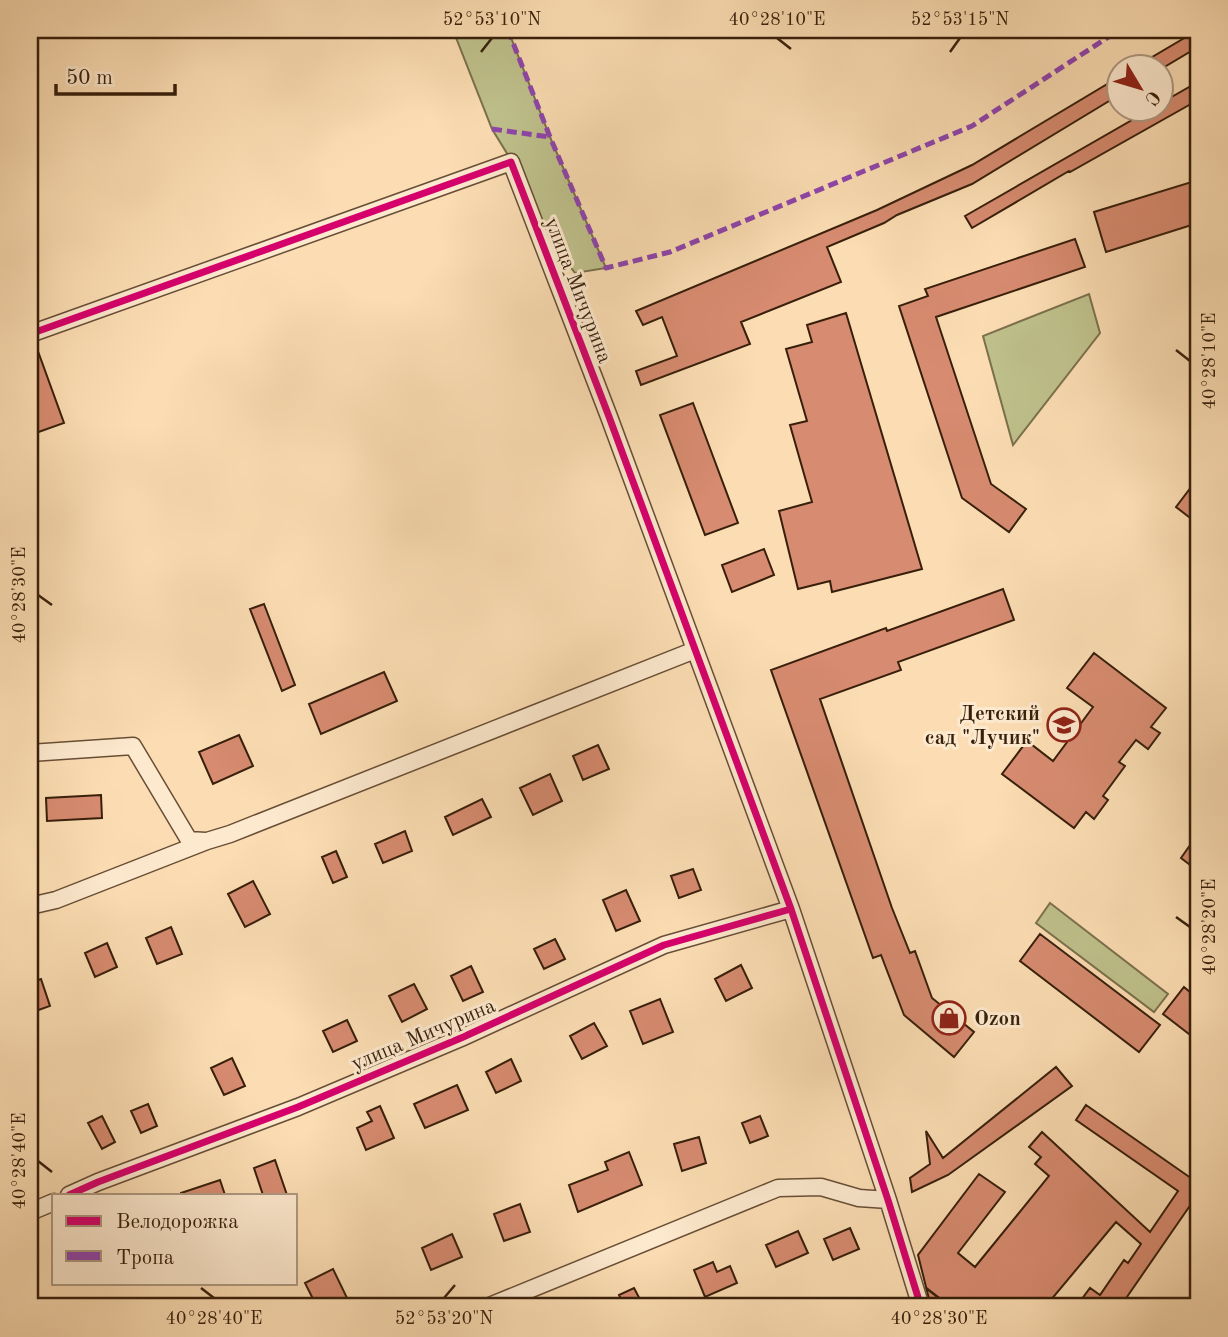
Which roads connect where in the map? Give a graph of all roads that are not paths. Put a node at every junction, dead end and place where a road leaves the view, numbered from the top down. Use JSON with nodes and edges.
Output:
{"nodes":[{"id":1,"x":30,"y":334,"type":"edge"},
{"id":2,"x":695,"y":650,"type":"junction"},
{"id":3,"x":30,"y":753,"type":"edge"},
{"id":4,"x":207,"y":841,"type":"junction"},
{"id":5,"x":30,"y":905,"type":"edge"},
{"id":6,"x":791,"y":909,"type":"junction"},
{"id":7,"x":71,"y":1194,"type":"edge"},
{"id":8,"x":888,"y":1200,"type":"junction"},
{"id":9,"x":52,"y":1203,"type":"edge"},
{"id":10,"x":30,"y":1212,"type":"edge"},
{"id":11,"x":487,"y":1307,"type":"edge"},
{"id":12,"x":921,"y":1307,"type":"edge"}],
"edges":[{"from":1,"to":2,"type":"street","name":"улица Мичурина"},
{"from":2,"to":4,"type":"street"},
{"from":2,"to":6,"type":"street","name":"улица Мичурина"},
{"from":3,"to":4,"type":"street"},
{"from":4,"to":5,"type":"street"},
{"from":6,"to":7,"type":"street","name":"улица Мичурина"},
{"from":6,"to":8,"type":"street","name":"улица Мичурина"},
{"from":8,"to":11,"type":"street"},
{"from":8,"to":12,"type":"street","name":"улица Мичурина"},
{"from":9,"to":10,"type":"street"}]}
